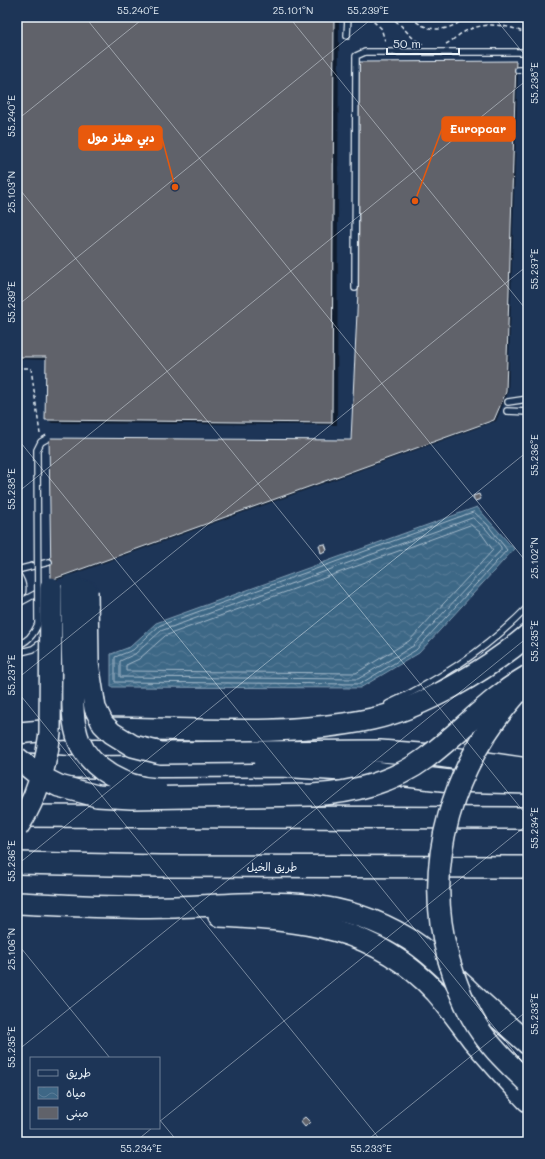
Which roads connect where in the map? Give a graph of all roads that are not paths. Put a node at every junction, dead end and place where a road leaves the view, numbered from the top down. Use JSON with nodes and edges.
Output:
{"nodes":[{"id":1,"x":348,"y":17,"type":"edge"},
{"id":2,"x":525,"y":17,"type":"edge"},
{"id":3,"x":528,"y":20,"type":"edge"},
{"id":4,"x":347,"y":36,"type":"dead end"},
{"id":5,"x":528,"y":52,"type":"edge"},
{"id":6,"x":518,"y":70,"type":"dead end"},
{"id":7,"x":528,"y":70,"type":"edge"},
{"id":8,"x":355,"y":288,"type":"dead end"},
{"id":9,"x":528,"y":399,"type":"edge"},
{"id":10,"x":508,"y":402,"type":"dead end"},
{"id":11,"x":507,"y":411,"type":"dead end"},
{"id":12,"x":528,"y":412,"type":"edge"},
{"id":13,"x":48,"y":438,"type":"dead end"},
{"id":14,"x":49,"y":562,"type":"dead end"},
{"id":15,"x":17,"y":570,"type":"edge"},
{"id":16,"x":17,"y":574,"type":"edge"},
{"id":17,"x":63,"y":588,"type":"junction"},
{"id":18,"x":17,"y":604,"type":"edge"},
{"id":19,"x":528,"y":607,"type":"edge"},
{"id":20,"x":526,"y":637,"type":"edge"},
{"id":21,"x":17,"y":645,"type":"edge"},
{"id":22,"x":17,"y":653,"type":"edge"},
{"id":23,"x":528,"y":676,"type":"edge"},
{"id":24,"x":528,"y":681,"type":"edge"},
{"id":25,"x":382,"y":707,"type":"dead end"},
{"id":26,"x":372,"y":712,"type":"dead end"},
{"id":27,"x":350,"y":722,"type":"junction"},
{"id":28,"x":17,"y":733,"type":"edge"},
{"id":29,"x":17,"y":758,"type":"edge"},
{"id":30,"x":17,"y":763,"type":"edge"},
{"id":31,"x":528,"y":769,"type":"edge"},
{"id":32,"x":528,"y":784,"type":"edge"},
{"id":33,"x":228,"y":796,"type":"junction"},
{"id":34,"x":17,"y":816,"type":"edge"},
{"id":35,"x":528,"y":818,"type":"edge"},
{"id":36,"x":17,"y":828,"type":"edge"},
{"id":37,"x":17,"y":863,"type":"edge"},
{"id":38,"x":528,"y":867,"type":"edge"},
{"id":39,"x":17,"y":903,"type":"edge"},
{"id":40,"x":174,"y":907,"type":"junction"},
{"id":41,"x":528,"y":1044,"type":"edge"},
{"id":42,"x":528,"y":1082,"type":"edge"},
{"id":43,"x":528,"y":1101,"type":"edge"}],
"edges":[{"from":1,"to":4,"type":"lane"},
{"from":2,"to":3,"type":"street"},
{"from":5,"to":8,"type":"lane"},
{"from":6,"to":7,"type":"lane"},
{"from":9,"to":10,"type":"lane"},
{"from":11,"to":12,"type":"lane"},
{"from":13,"to":21,"type":"lane","bridge":true},
{"from":14,"to":15,"type":"lane"},
{"from":16,"to":18,"type":"lane"},
{"from":17,"to":18,"type":"lane"},
{"from":17,"to":22,"type":"lane","bridge":true},
{"from":17,"to":31,"type":"highway","bridge":true},
{"from":17,"to":33,"type":"highway","bridge":true},
{"from":17,"to":36,"type":"highway","bridge":true},
{"from":19,"to":25,"type":"lane"},
{"from":20,"to":27,"type":"highway"},
{"from":23,"to":33,"type":"highway","bridge":true},
{"from":24,"to":42,"type":"highway","bridge":true},
{"from":26,"to":27,"type":"lane"},
{"from":27,"to":28,"type":"highway"},
{"from":29,"to":33,"type":"highway","bridge":true},
{"from":30,"to":32,"type":"highway"},
{"from":34,"to":35,"type":"highway"},
{"from":37,"to":38,"type":"highway","name":"طريق الخيل"},
{"from":39,"to":40,"type":"highway"},
{"from":40,"to":41,"type":"highway"},
{"from":40,"to":43,"type":"highway"}]}
